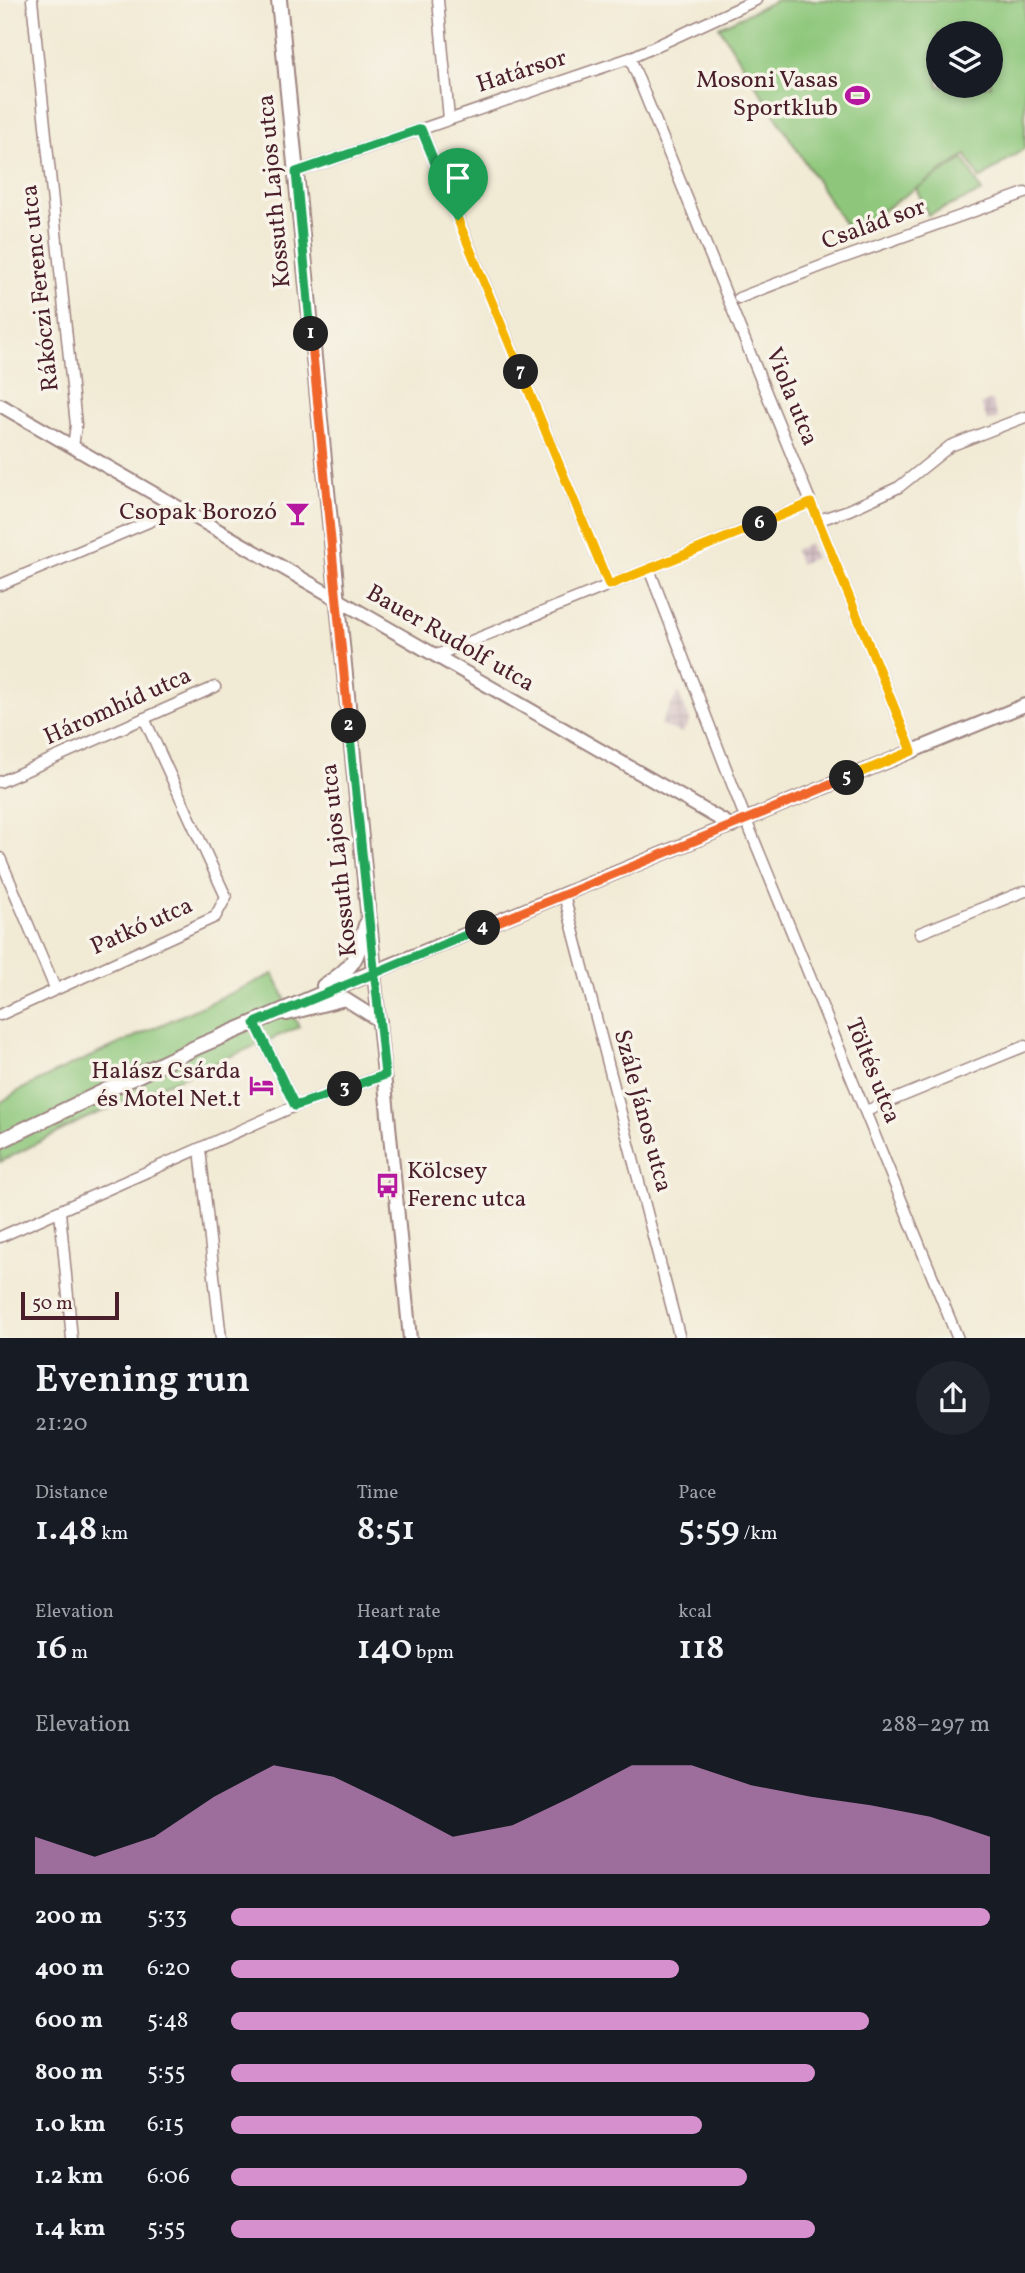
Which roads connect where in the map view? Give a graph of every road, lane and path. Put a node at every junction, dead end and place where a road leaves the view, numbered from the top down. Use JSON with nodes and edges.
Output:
{"nodes":[{"id":1,"x":32,"y":0,"type":"edge"},
{"id":2,"x":279,"y":0,"type":"edge"},
{"id":3,"x":438,"y":0,"type":"edge"},
{"id":4,"x":756,"y":0,"type":"edge"},
{"id":5,"x":630,"y":58,"type":"junction"},
{"id":6,"x":449,"y":119,"type":"junction"},
{"id":7,"x":421,"y":129,"type":"junction"},
{"id":8,"x":296,"y":172,"type":"junction"},
{"id":9,"x":1025,"y":193,"type":"edge"},
{"id":10,"x":739,"y":298,"type":"dead end"},
{"id":11,"x":0,"y":405,"type":"edge"},
{"id":12,"x":1025,"y":417,"type":"edge"},
{"id":13,"x":73,"y":447,"type":"junction"},
{"id":14,"x":811,"y":503,"type":"junction"},
{"id":15,"x":173,"y":504,"type":"junction"},
{"id":16,"x":819,"y":520,"type":"junction"},
{"id":17,"x":649,"y":569,"type":"junction"},
{"id":18,"x":0,"y":585,"type":"edge"},
{"id":19,"x":609,"y":585,"type":"junction"},
{"id":20,"x":336,"y":596,"type":"junction"},
{"id":21,"x":437,"y":655,"type":"junction"},
{"id":22,"x":215,"y":687,"type":"dead end"},
{"id":23,"x":1025,"y":705,"type":"edge"},
{"id":24,"x":144,"y":718,"type":"junction"},
{"id":25,"x":912,"y":751,"type":"junction"},
{"id":26,"x":0,"y":782,"type":"edge"},
{"id":27,"x":746,"y":820,"type":"junction"},
{"id":28,"x":732,"y":826,"type":"junction"},
{"id":29,"x":0,"y":858,"type":"edge"},
{"id":30,"x":1025,"y":891,"type":"edge"},
{"id":31,"x":564,"y":895,"type":"junction"},
{"id":32,"x":368,"y":917,"type":"junction"},
{"id":33,"x":920,"y":933,"type":"dead end"},
{"id":34,"x":374,"y":972,"type":"junction"},
{"id":35,"x":55,"y":988,"type":"junction"},
{"id":36,"x":0,"y":1015,"type":"edge"},
{"id":37,"x":380,"y":1021,"type":"junction"},
{"id":38,"x":255,"y":1023,"type":"junction"},
{"id":39,"x":1025,"y":1046,"type":"edge"},
{"id":40,"x":385,"y":1075,"type":"junction"},
{"id":41,"x":295,"y":1106,"type":"junction"},
{"id":42,"x":866,"y":1111,"type":"junction"},
{"id":43,"x":0,"y":1141,"type":"edge"},
{"id":44,"x":200,"y":1149,"type":"junction"},
{"id":45,"x":60,"y":1212,"type":"junction"},
{"id":46,"x":0,"y":1237,"type":"edge"},
{"id":47,"x":72,"y":1338,"type":"edge"},
{"id":48,"x":220,"y":1338,"type":"edge"},
{"id":49,"x":410,"y":1338,"type":"edge"},
{"id":50,"x":680,"y":1338,"type":"edge"},
{"id":51,"x":958,"y":1338,"type":"edge"}],
"edges":[{"from":1,"to":13,"type":"street","name":"Rákóczi Ferenc utca"},
{"from":2,"to":8,"type":"main road","name":"Kossuth Lajos utca"},
{"from":3,"to":6,"type":"street"},
{"from":4,"to":5,"type":"street","name":"Határsor"},
{"from":5,"to":6,"type":"street","name":"Határsor"},
{"from":5,"to":14,"type":"street","name":"Viola utca"},
{"from":6,"to":7,"type":"street","name":"Határsor"},
{"from":7,"to":8,"type":"street","name":"Határsor"},
{"from":7,"to":19,"type":"street"},
{"from":8,"to":20,"type":"main road","name":"Kossuth Lajos utca"},
{"from":9,"to":10,"type":"street","name":"Család sor"},
{"from":11,"to":13,"type":"street","name":"Bauer Rudolf utca"},
{"from":12,"to":16,"type":"street"},
{"from":13,"to":15,"type":"street","name":"Bauer Rudolf utca"},
{"from":14,"to":16,"type":"street","name":"Viola utca"},
{"from":14,"to":17,"type":"street"},
{"from":15,"to":18,"type":"street"},
{"from":15,"to":20,"type":"street","name":"Bauer Rudolf utca"},
{"from":16,"to":25,"type":"street","name":"Viola utca"},
{"from":17,"to":19,"type":"street"},
{"from":17,"to":27,"type":"street","name":"Töltés utca"},
{"from":19,"to":21,"type":"street"},
{"from":20,"to":21,"type":"street","name":"Bauer Rudolf utca"},
{"from":20,"to":32,"type":"main road","name":"Kossuth Lajos utca"},
{"from":21,"to":28,"type":"street","name":"Bauer Rudolf utca"},
{"from":22,"to":24,"type":"street","name":"Háromhíd utca"},
{"from":23,"to":25,"type":"street"},
{"from":24,"to":26,"type":"street","name":"Háromhíd utca"},
{"from":24,"to":35,"type":"street","name":"Patkó utca"},
{"from":25,"to":27,"type":"street"},
{"from":27,"to":28,"type":"street"},
{"from":27,"to":42,"type":"street","name":"Töltés utca"},
{"from":28,"to":31,"type":"street"},
{"from":29,"to":35,"type":"street"},
{"from":30,"to":33,"type":"street"},
{"from":31,"to":34,"type":"street"},
{"from":31,"to":50,"type":"street","name":"Szále János utca"},
{"from":32,"to":34,"type":"main road","name":"Kossuth Lajos utca"},
{"from":32,"to":38,"type":"main road"},
{"from":34,"to":37,"type":"street","name":"Kossuth Lajos utca"},
{"from":34,"to":38,"type":"main road"},
{"from":35,"to":36,"type":"street","name":"Patkó utca"},
{"from":37,"to":38,"type":"street"},
{"from":37,"to":40,"type":"street","name":"Kossuth Lajos utca"},
{"from":38,"to":41,"type":"street"},
{"from":38,"to":43,"type":"main road"},
{"from":39,"to":42,"type":"street"},
{"from":40,"to":41,"type":"street"},
{"from":40,"to":49,"type":"street","name":"Kossuth Lajos utca"},
{"from":41,"to":44,"type":"street"},
{"from":42,"to":51,"type":"street","name":"Töltés utca"},
{"from":44,"to":45,"type":"street"},
{"from":44,"to":48,"type":"street"},
{"from":45,"to":46,"type":"street"},
{"from":45,"to":47,"type":"street"}]}
